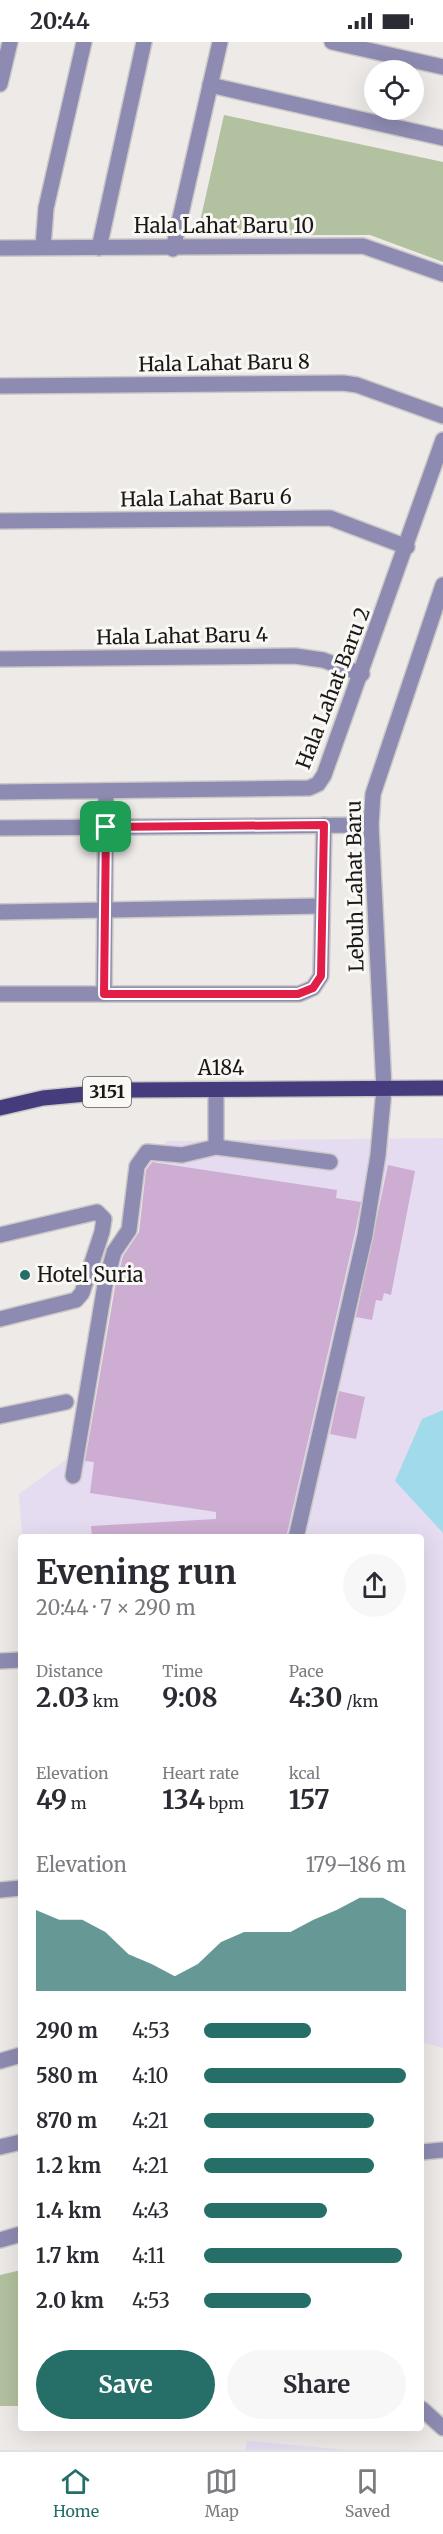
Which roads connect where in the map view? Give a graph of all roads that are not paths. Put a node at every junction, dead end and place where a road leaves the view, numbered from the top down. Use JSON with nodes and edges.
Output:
{"nodes":[{"id":1,"x":10,"y":42,"type":"edge"},
{"id":2,"x":84,"y":42,"type":"edge"},
{"id":3,"x":144,"y":42,"type":"edge"},
{"id":4,"x":220,"y":42,"type":"edge"},
{"id":5,"x":332,"y":42,"type":"edge"},
{"id":6,"x":443,"y":67,"type":"edge"},
{"id":7,"x":0,"y":84,"type":"edge"},
{"id":8,"x":210,"y":85,"type":"junction"},
{"id":9,"x":443,"y":138,"type":"edge"},
{"id":10,"x":43,"y":247,"type":"junction"},
{"id":11,"x":0,"y":248,"type":"edge"},
{"id":12,"x":99,"y":248,"type":"junction"},
{"id":13,"x":173,"y":249,"type":"junction"},
{"id":14,"x":443,"y":274,"type":"edge"},
{"id":15,"x":0,"y":386,"type":"edge"},
{"id":16,"x":443,"y":416,"type":"edge"},
{"id":17,"x":443,"y":440,"type":"edge"},
{"id":18,"x":0,"y":521,"type":"edge"},
{"id":19,"x":407,"y":547,"type":"junction"},
{"id":20,"x":443,"y":585,"type":"edge"},
{"id":21,"x":0,"y":659,"type":"edge"},
{"id":22,"x":362,"y":674,"type":"junction"},
{"id":23,"x":106,"y":791,"type":"junction"},
{"id":24,"x":0,"y":792,"type":"edge"},
{"id":25,"x":324,"y":825,"type":"junction"},
{"id":26,"x":371,"y":825,"type":"junction"},
{"id":27,"x":106,"y":827,"type":"junction"},
{"id":28,"x":0,"y":828,"type":"edge"},
{"id":29,"x":322,"y":906,"type":"junction"},
{"id":30,"x":105,"y":910,"type":"junction"},
{"id":31,"x":0,"y":912,"type":"edge"},
{"id":32,"x":0,"y":994,"type":"edge"},
{"id":33,"x":104,"y":994,"type":"junction"},
{"id":34,"x":443,"y":1088,"type":"edge"},
{"id":35,"x":384,"y":1089,"type":"junction"},
{"id":36,"x":216,"y":1090,"type":"junction"},
{"id":37,"x":0,"y":1108,"type":"edge"},
{"id":38,"x":216,"y":1147,"type":"junction"},
{"id":39,"x":330,"y":1162,"type":"dead end"},
{"id":40,"x":0,"y":1235,"type":"edge"},
{"id":41,"x":0,"y":1319,"type":"edge"},
{"id":42,"x":66,"y":1402,"type":"dead end"},
{"id":43,"x":0,"y":1416,"type":"edge"},
{"id":44,"x":73,"y":1476,"type":"dead end"},
{"id":45,"x":297,"y":1534,"type":"edge"},
{"id":46,"x":18,"y":1660,"type":"edge"},
{"id":47,"x":0,"y":1661,"type":"edge"},
{"id":48,"x":18,"y":1888,"type":"edge"},
{"id":49,"x":0,"y":1890,"type":"edge"},
{"id":50,"x":18,"y":2056,"type":"edge"},
{"id":51,"x":0,"y":2061,"type":"edge"},
{"id":52,"x":18,"y":2143,"type":"edge"},
{"id":53,"x":0,"y":2147,"type":"edge"},
{"id":54,"x":443,"y":2150,"type":"edge"},
{"id":55,"x":424,"y":2152,"type":"edge"},
{"id":56,"x":18,"y":2235,"type":"edge"},
{"id":57,"x":0,"y":2240,"type":"edge"},
{"id":58,"x":424,"y":2411,"type":"edge"},
{"id":59,"x":443,"y":2428,"type":"edge"}],
"edges":[{"from":1,"to":7,"type":"street"},
{"from":2,"to":10,"type":"street"},
{"from":3,"to":12,"type":"street"},
{"from":4,"to":8,"type":"street"},
{"from":5,"to":6,"type":"street"},
{"from":8,"to":9,"type":"street"},
{"from":8,"to":13,"type":"street"},
{"from":10,"to":11,"type":"street","name":"Hala Lahat Baru 10"},
{"from":10,"to":12,"type":"street","name":"Hala Lahat Baru 10"},
{"from":12,"to":13,"type":"street","name":"Hala Lahat Baru 10"},
{"from":13,"to":14,"type":"street","name":"Hala Lahat Baru 10"},
{"from":15,"to":16,"type":"street","name":"Hala Lahat Baru 8"},
{"from":17,"to":19,"type":"street","name":"Hala Lahat Baru 2"},
{"from":18,"to":19,"type":"street","name":"Hala Lahat Baru 6"},
{"from":19,"to":22,"type":"street","name":"Hala Lahat Baru 2"},
{"from":20,"to":26,"type":"street","name":"Lebuh Lahat Baru"},
{"from":21,"to":22,"type":"street","name":"Hala Lahat Baru 4"},
{"from":22,"to":23,"type":"street","name":"Hala Lahat Baru 2"},
{"from":23,"to":24,"type":"street","name":"Hala Lahat Baru 2"},
{"from":23,"to":27,"type":"street"},
{"from":25,"to":26,"type":"street"},
{"from":25,"to":27,"type":"street"},
{"from":25,"to":29,"type":"street"},
{"from":26,"to":35,"type":"street","name":"Lebuh Lahat Baru"},
{"from":27,"to":28,"type":"street"},
{"from":27,"to":30,"type":"street"},
{"from":29,"to":30,"type":"street"},
{"from":29,"to":33,"type":"street"},
{"from":30,"to":31,"type":"street"},
{"from":30,"to":33,"type":"street"},
{"from":32,"to":33,"type":"street"},
{"from":34,"to":35,"type":"main road","name":"A184","number":"3151"},
{"from":35,"to":36,"type":"main road","name":"A184","number":"3151"},
{"from":35,"to":45,"type":"street","name":"Lebuh Lahat Baru"},
{"from":36,"to":37,"type":"main road","name":"A184","number":"3151"},
{"from":36,"to":38,"type":"street"},
{"from":38,"to":39,"type":"street"},
{"from":38,"to":44,"type":"street"},
{"from":40,"to":41,"type":"street"},
{"from":42,"to":43,"type":"street"},
{"from":46,"to":47,"type":"street"},
{"from":48,"to":49,"type":"street"},
{"from":50,"to":51,"type":"street"},
{"from":52,"to":53,"type":"street"},
{"from":54,"to":55,"type":"street"},
{"from":56,"to":57,"type":"street"},
{"from":58,"to":59,"type":"street"}]}
